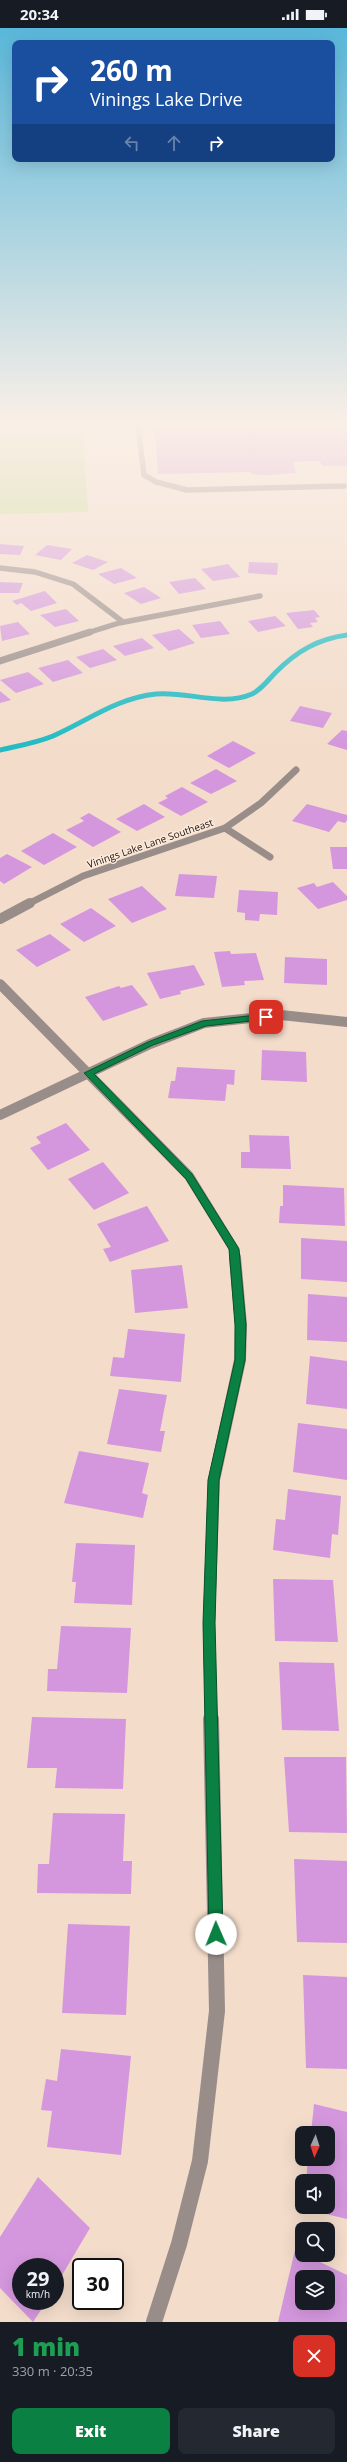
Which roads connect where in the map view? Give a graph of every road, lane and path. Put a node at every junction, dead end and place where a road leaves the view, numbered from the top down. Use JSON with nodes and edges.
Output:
{"nodes":[{"id":1,"x":0,"y":568,"type":"edge"},
{"id":2,"x":260,"y":596,"type":"dead end"},
{"id":3,"x":123,"y":622,"type":"junction"},
{"id":4,"x":0,"y":661,"type":"edge"},
{"id":5,"x":296,"y":770,"type":"dead end"},
{"id":6,"x":225,"y":828,"type":"junction"},
{"id":7,"x":270,"y":857,"type":"dead end"},
{"id":8,"x":0,"y":919,"type":"edge"},
{"id":9,"x":0,"y":984,"type":"edge"},
{"id":10,"x":347,"y":1022,"type":"edge"},
{"id":11,"x":88,"y":1073,"type":"junction"},
{"id":12,"x":0,"y":1115,"type":"edge"},
{"id":13,"x":154,"y":2322,"type":"edge"}],
"edges":[{"from":1,"to":3,"type":"street"},
{"from":2,"to":3,"type":"street"},
{"from":3,"to":4,"type":"street"},
{"from":5,"to":6,"type":"street","name":"Vinings Lake Lane Southeast"},
{"from":6,"to":7,"type":"street"},
{"from":6,"to":8,"type":"street","name":"Vinings Lake Lane Southeast"},
{"from":9,"to":11,"type":"street"},
{"from":10,"to":11,"type":"street"},
{"from":11,"to":12,"type":"street"},
{"from":11,"to":13,"type":"street"}]}
